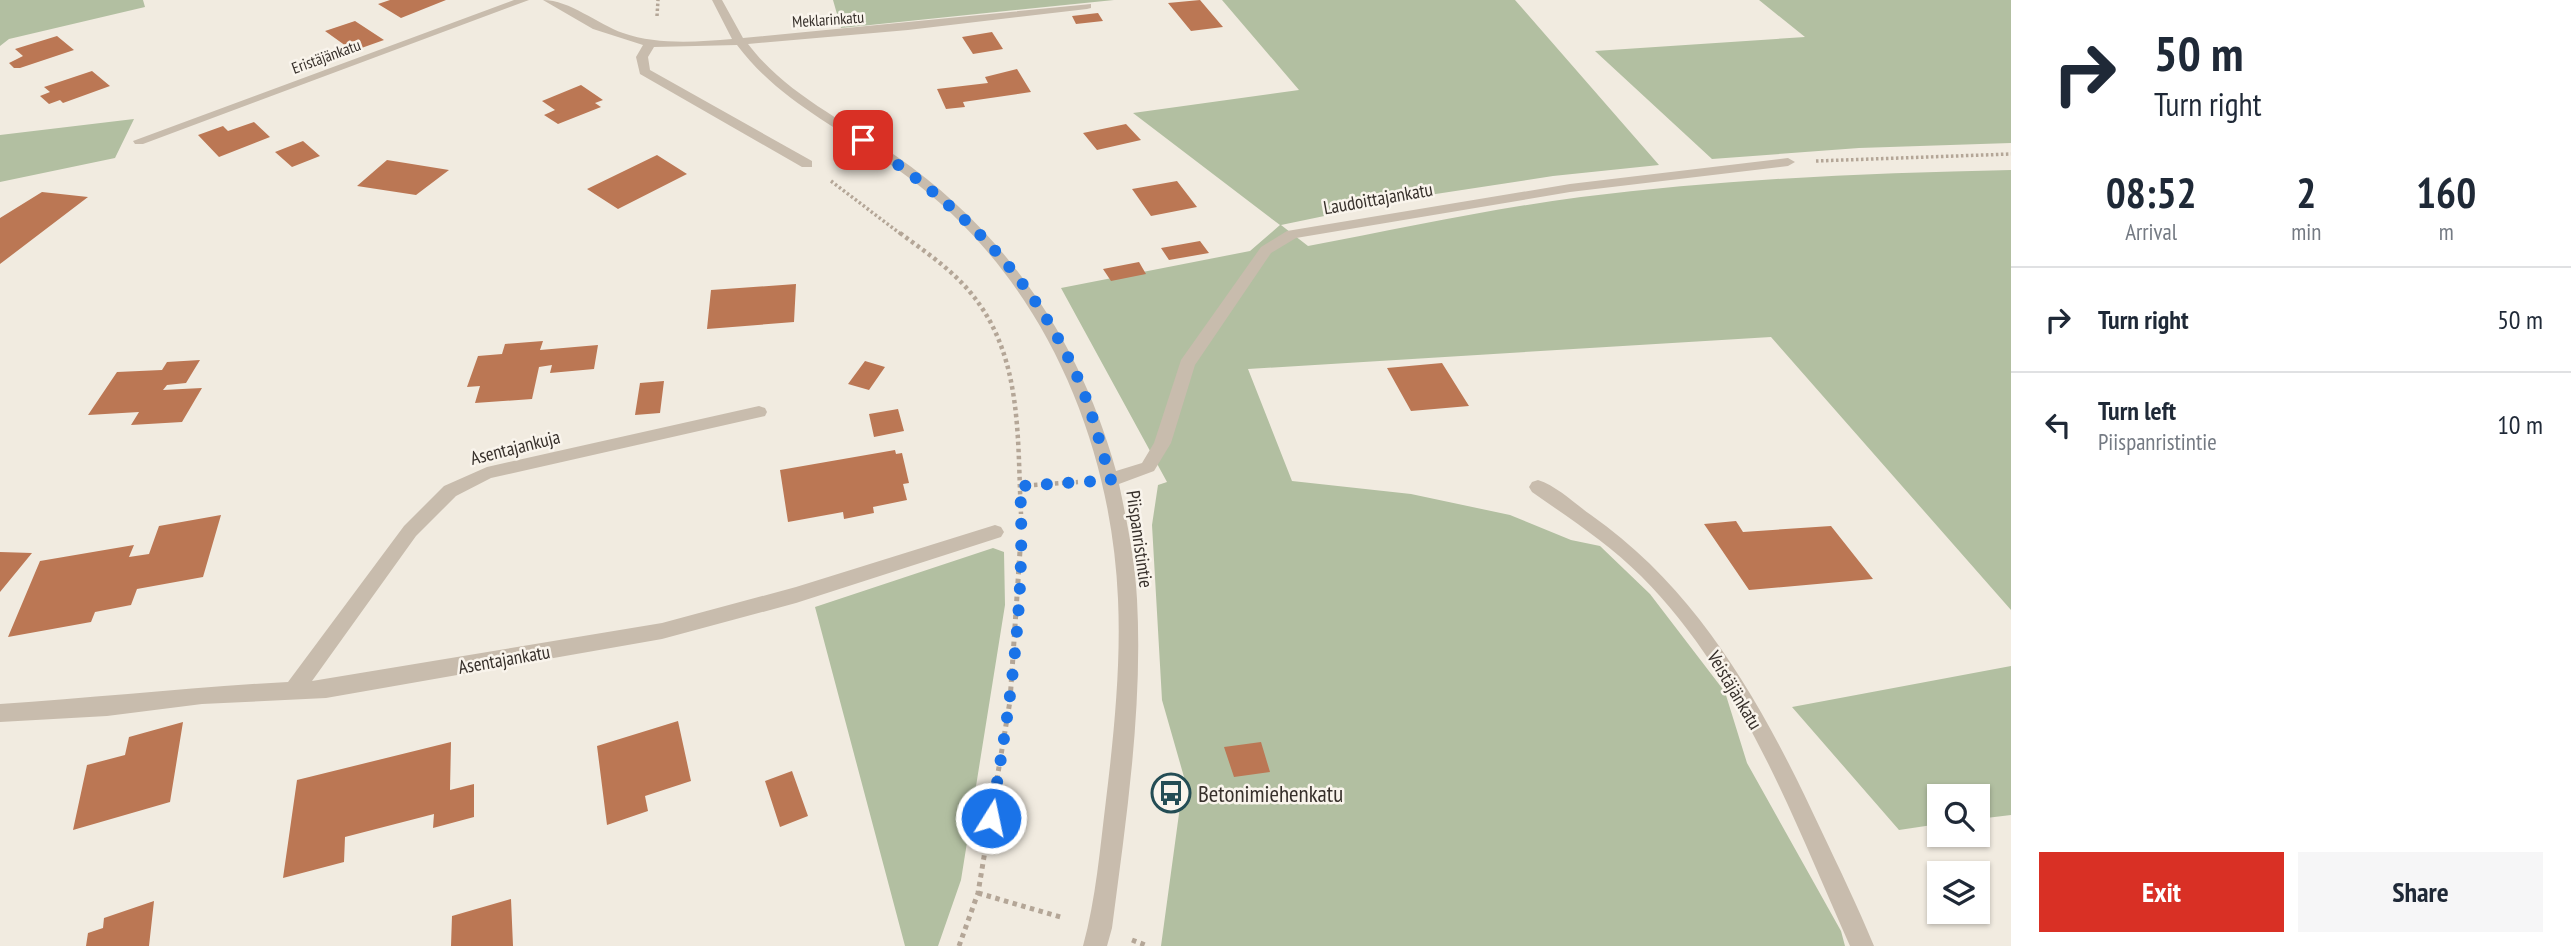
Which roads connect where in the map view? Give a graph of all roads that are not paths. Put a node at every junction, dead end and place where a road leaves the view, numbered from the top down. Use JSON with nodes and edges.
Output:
{"nodes":[{"id":1,"x":524,"y":0,"type":"edge"},
{"id":2,"x":548,"y":0,"type":"edge"},
{"id":3,"x":717,"y":0,"type":"edge"},
{"id":4,"x":1087,"y":6,"type":"dead end"},
{"id":5,"x":738,"y":42,"type":"junction"},
{"id":6,"x":650,"y":43,"type":"junction"},
{"id":7,"x":139,"y":141,"type":"dead end"},
{"id":8,"x":1788,"y":162,"type":"road end"},
{"id":9,"x":807,"y":164,"type":"road end"},
{"id":10,"x":759,"y":412,"type":"dead end"},
{"id":11,"x":1111,"y":480,"type":"junction"},
{"id":12,"x":1538,"y":487,"type":"dead end"},
{"id":13,"x":995,"y":532,"type":"dead end"},
{"id":14,"x":294,"y":690,"type":"junction"},
{"id":15,"x":0,"y":713,"type":"edge"},
{"id":16,"x":1094,"y":946,"type":"edge"},
{"id":17,"x":1862,"y":946,"type":"edge"}],
"edges":[{"from":1,"to":7,"type":"street","name":"Eristäjänkatu"},
{"from":2,"to":6,"type":"street","name":"Meklarinkatu"},
{"from":3,"to":5,"type":"street","name":"Piispanristintie"},
{"from":4,"to":5,"type":"street","name":"Meklarinkatu"},
{"from":5,"to":6,"type":"street","name":"Meklarinkatu"},
{"from":5,"to":11,"type":"street","name":"Piispanristintie"},
{"from":6,"to":9,"type":"street"},
{"from":8,"to":11,"type":"street","name":"Laudoittajankatu"},
{"from":10,"to":14,"type":"street","name":"Asentajankuja"},
{"from":11,"to":16,"type":"street","name":"Piispanristintie"},
{"from":12,"to":17,"type":"street","name":"Veistäjänkatu"},
{"from":13,"to":14,"type":"street","name":"Asentajankatu"},
{"from":14,"to":15,"type":"street","name":"Asentajankatu"}]}
